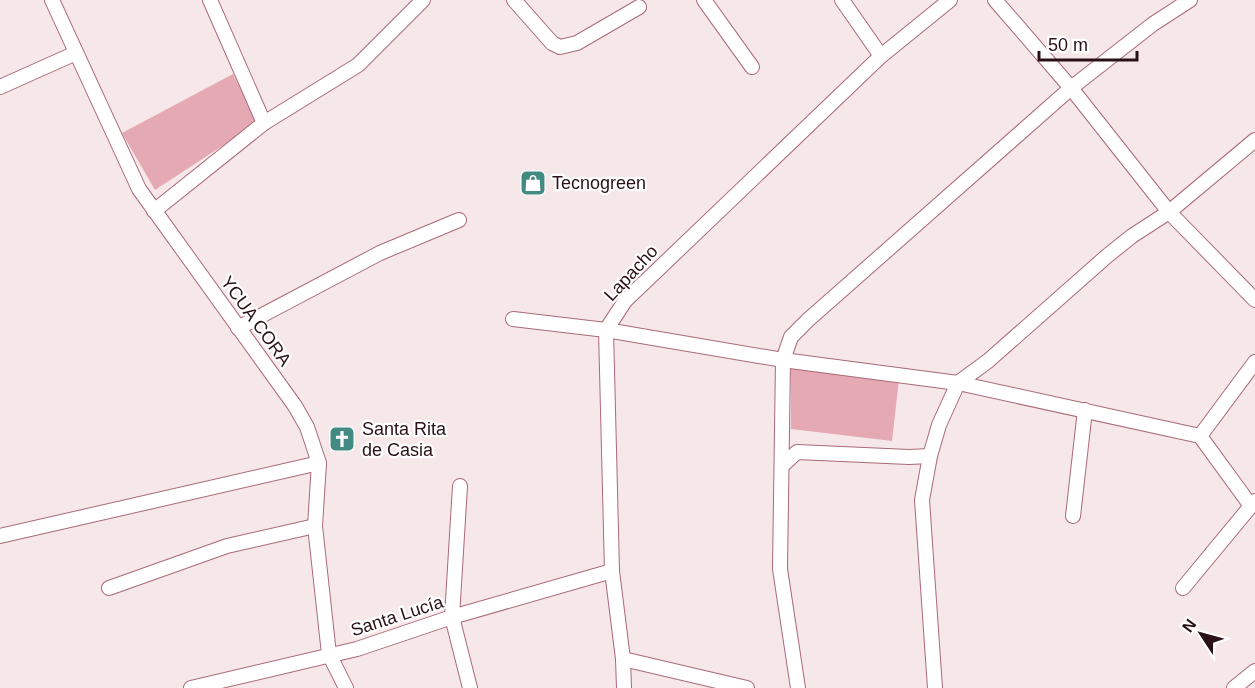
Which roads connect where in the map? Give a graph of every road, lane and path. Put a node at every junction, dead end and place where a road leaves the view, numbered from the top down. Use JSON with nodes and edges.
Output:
{"nodes":[{"id":1,"x":52,"y":0,"type":"edge"},
{"id":2,"x":210,"y":0,"type":"edge"},
{"id":3,"x":423,"y":0,"type":"edge"},
{"id":4,"x":514,"y":0,"type":"edge"},
{"id":5,"x":704,"y":0,"type":"edge"},
{"id":6,"x":842,"y":0,"type":"edge"},
{"id":7,"x":950,"y":0,"type":"edge"},
{"id":8,"x":995,"y":0,"type":"edge"},
{"id":9,"x":1190,"y":0,"type":"edge"},
{"id":10,"x":639,"y":7,"type":"dead end"},
{"id":11,"x":75,"y":52,"type":"junction"},
{"id":12,"x":881,"y":56,"type":"junction"},
{"id":13,"x":752,"y":67,"type":"dead end"},
{"id":14,"x":0,"y":87,"type":"edge"},
{"id":15,"x":1071,"y":88,"type":"junction"},
{"id":16,"x":264,"y":123,"type":"junction"},
{"id":17,"x":1255,"y":140,"type":"edge"},
{"id":18,"x":154,"y":211,"type":"junction"},
{"id":19,"x":1168,"y":212,"type":"junction"},
{"id":20,"x":459,"y":220,"type":"dead end"},
{"id":21,"x":1255,"y":300,"type":"edge"},
{"id":22,"x":513,"y":320,"type":"dead end"},
{"id":23,"x":238,"y":328,"type":"junction"},
{"id":24,"x":606,"y":330,"type":"junction"},
{"id":25,"x":783,"y":360,"type":"junction"},
{"id":26,"x":1255,"y":362,"type":"edge"},
{"id":27,"x":957,"y":383,"type":"junction"},
{"id":28,"x":1085,"y":410,"type":"junction"},
{"id":29,"x":1200,"y":436,"type":"junction"},
{"id":30,"x":930,"y":456,"type":"junction"},
{"id":31,"x":319,"y":463,"type":"junction"},
{"id":32,"x":782,"y":466,"type":"junction"},
{"id":33,"x":460,"y":486,"type":"dead end"},
{"id":34,"x":1253,"y":504,"type":"edge"},
{"id":35,"x":1073,"y":516,"type":"dead end"},
{"id":36,"x":315,"y":526,"type":"junction"},
{"id":37,"x":0,"y":536,"type":"edge"},
{"id":38,"x":612,"y":571,"type":"junction"},
{"id":39,"x":109,"y":588,"type":"dead end"},
{"id":40,"x":1183,"y":588,"type":"dead end"},
{"id":41,"x":452,"y":617,"type":"junction"},
{"id":42,"x":329,"y":654,"type":"junction"},
{"id":43,"x":623,"y":659,"type":"junction"},
{"id":44,"x":1255,"y":671,"type":"edge"},
{"id":45,"x":191,"y":688,"type":"edge"},
{"id":46,"x":346,"y":688,"type":"edge"},
{"id":47,"x":470,"y":688,"type":"edge"},
{"id":48,"x":624,"y":688,"type":"edge"},
{"id":49,"x":747,"y":688,"type":"edge"},
{"id":50,"x":798,"y":688,"type":"edge"},
{"id":51,"x":935,"y":688,"type":"edge"},
{"id":52,"x":1234,"y":688,"type":"edge"}],
"edges":[{"from":1,"to":11,"type":"street","name":"YCUA CORA"},
{"from":2,"to":16,"type":"street"},
{"from":3,"to":16,"type":"street"},
{"from":4,"to":10,"type":"street"},
{"from":5,"to":13,"type":"street"},
{"from":6,"to":12,"type":"street"},
{"from":7,"to":12,"type":"street","name":"Lapacho"},
{"from":8,"to":15,"type":"street"},
{"from":9,"to":15,"type":"street"},
{"from":11,"to":14,"type":"street"},
{"from":11,"to":18,"type":"street","name":"YCUA CORA"},
{"from":12,"to":24,"type":"street","name":"Lapacho"},
{"from":15,"to":19,"type":"street"},
{"from":15,"to":25,"type":"street"},
{"from":16,"to":18,"type":"street"},
{"from":17,"to":19,"type":"street"},
{"from":18,"to":23,"type":"street","name":"YCUA CORA"},
{"from":19,"to":21,"type":"street"},
{"from":19,"to":27,"type":"street"},
{"from":20,"to":23,"type":"street"},
{"from":22,"to":24,"type":"street"},
{"from":23,"to":31,"type":"street","name":"YCUA CORA"},
{"from":24,"to":25,"type":"street"},
{"from":24,"to":38,"type":"street","name":"Lapacho"},
{"from":25,"to":27,"type":"street"},
{"from":25,"to":32,"type":"street"},
{"from":26,"to":29,"type":"street"},
{"from":27,"to":28,"type":"street"},
{"from":27,"to":30,"type":"street"},
{"from":28,"to":29,"type":"street"},
{"from":28,"to":35,"type":"street"},
{"from":29,"to":34,"type":"street"},
{"from":30,"to":32,"type":"street"},
{"from":30,"to":51,"type":"street"},
{"from":31,"to":36,"type":"street","name":"YCUA CORA"},
{"from":31,"to":37,"type":"street"},
{"from":32,"to":50,"type":"street"},
{"from":33,"to":41,"type":"street"},
{"from":34,"to":40,"type":"street"},
{"from":36,"to":39,"type":"street"},
{"from":36,"to":42,"type":"street","name":"YCUA CORA"},
{"from":38,"to":41,"type":"street","name":"Santa Lucía"},
{"from":38,"to":43,"type":"street","name":"Lapacho"},
{"from":41,"to":42,"type":"street","name":"Santa Lucía"},
{"from":41,"to":47,"type":"street"},
{"from":42,"to":45,"type":"street","name":"Santa Lucía"},
{"from":42,"to":46,"type":"street","name":"YCUA CORA"},
{"from":43,"to":48,"type":"street","name":"Lapacho"},
{"from":43,"to":49,"type":"street"},
{"from":44,"to":52,"type":"street"}]}
